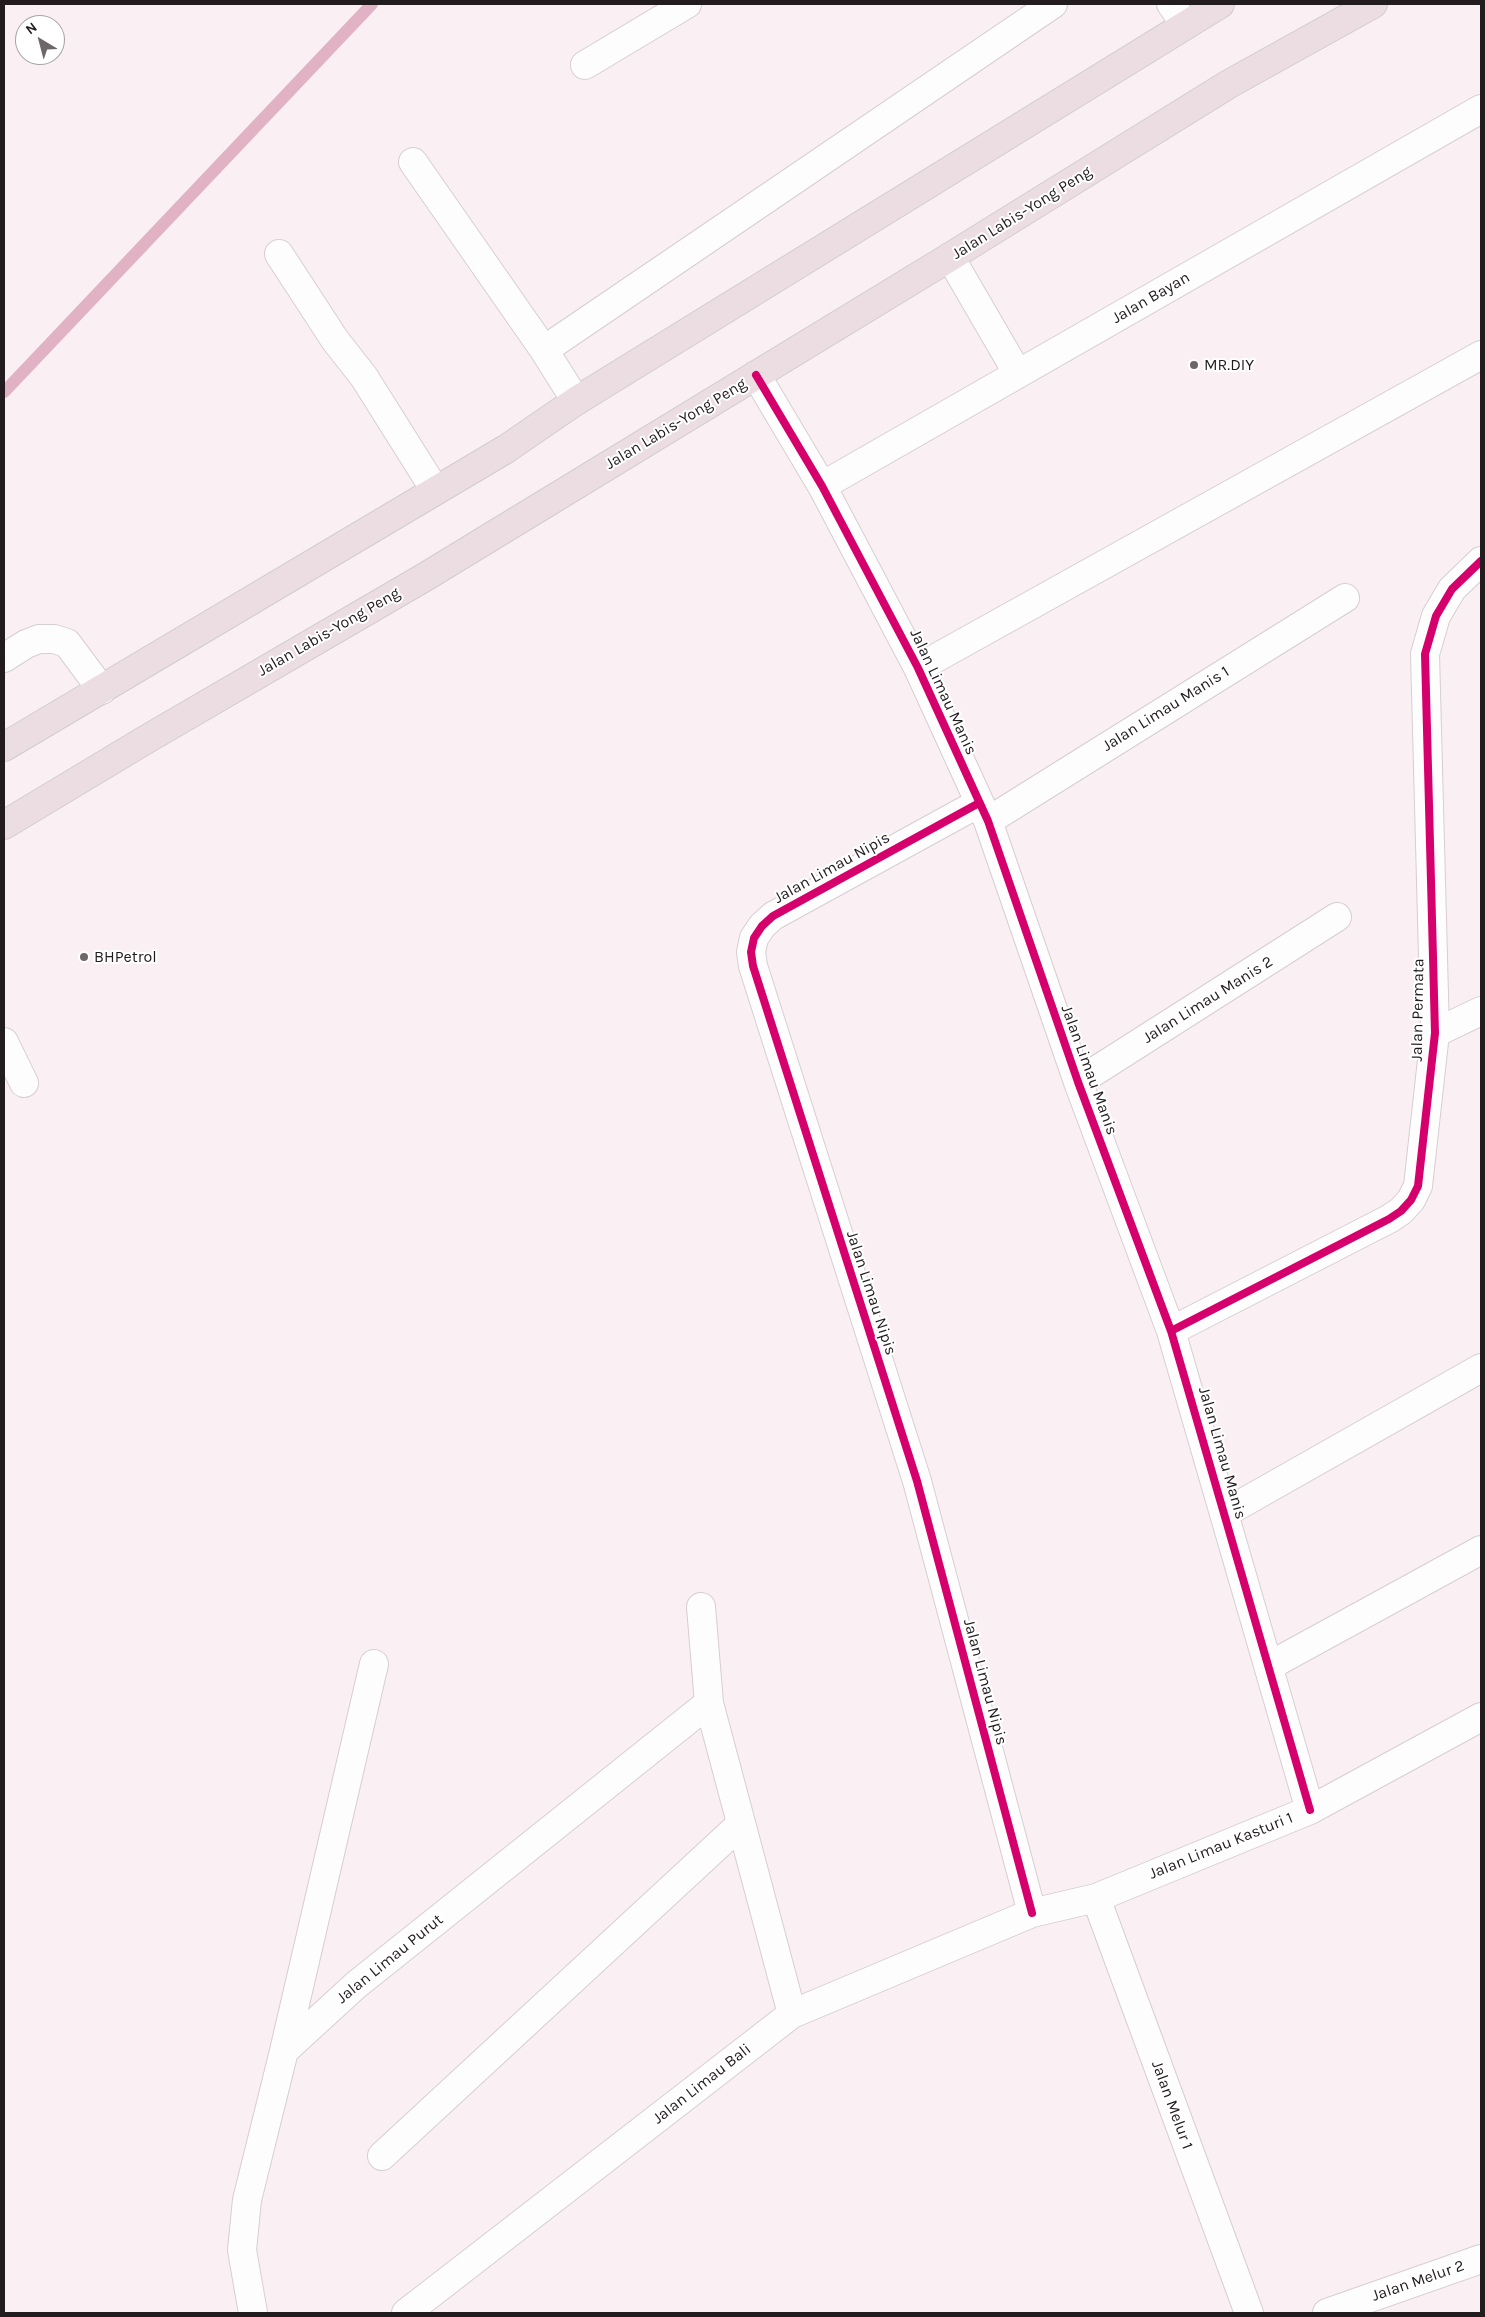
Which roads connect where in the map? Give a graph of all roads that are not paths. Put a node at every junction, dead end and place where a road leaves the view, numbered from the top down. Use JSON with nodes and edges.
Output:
{"nodes":[{"id":1,"x":686,"y":4,"type":"edge"},
{"id":2,"x":1053,"y":4,"type":"edge"},
{"id":3,"x":1220,"y":4,"type":"edge"},
{"id":4,"x":1373,"y":4,"type":"edge"},
{"id":5,"x":1178,"y":14,"type":"edge"},
{"id":6,"x":585,"y":65,"type":"dead end"},
{"id":7,"x":1481,"y":109,"type":"edge"},
{"id":8,"x":413,"y":162,"type":"dead end"},
{"id":9,"x":279,"y":254,"type":"dead end"},
{"id":10,"x":950,"y":257,"type":"junction"},
{"id":11,"x":544,"y":350,"type":"junction"},
{"id":12,"x":1481,"y":355,"type":"edge"},
{"id":13,"x":1018,"y":374,"type":"junction"},
{"id":14,"x":756,"y":375,"type":"junction"},
{"id":15,"x":576,"y":401,"type":"junction"},
{"id":16,"x":822,"y":486,"type":"junction"},
{"id":17,"x":435,"y":490,"type":"junction"},
{"id":18,"x":1481,"y":561,"type":"edge"},
{"id":19,"x":1345,"y":598,"type":"dead end"},
{"id":20,"x":4,"y":658,"type":"edge"},
{"id":21,"x":918,"y":668,"type":"junction"},
{"id":22,"x":102,"y":690,"type":"junction"},
{"id":23,"x":4,"y":747,"type":"edge"},
{"id":24,"x":983,"y":812,"type":"junction"},
{"id":25,"x":4,"y":825,"type":"edge"},
{"id":26,"x":1337,"y":917,"type":"dead end"},
{"id":27,"x":1481,"y":1011,"type":"edge"},
{"id":28,"x":1435,"y":1033,"type":"junction"},
{"id":29,"x":4,"y":1042,"type":"edge"},
{"id":30,"x":1078,"y":1082,"type":"junction"},
{"id":31,"x":24,"y":1083,"type":"dead end"},
{"id":32,"x":1171,"y":1331,"type":"junction"},
{"id":33,"x":1481,"y":1368,"type":"edge"},
{"id":34,"x":1225,"y":1513,"type":"junction"},
{"id":35,"x":1481,"y":1550,"type":"edge"},
{"id":36,"x":702,"y":1607,"type":"dead end"},
{"id":37,"x":374,"y":1664,"type":"dead end"},
{"id":38,"x":1269,"y":1666,"type":"junction"},
{"id":39,"x":709,"y":1703,"type":"junction"},
{"id":40,"x":1481,"y":1717,"type":"edge"},
{"id":41,"x":1310,"y":1810,"type":"junction"},
{"id":42,"x":741,"y":1824,"type":"junction"},
{"id":43,"x":1096,"y":1898,"type":"junction"},
{"id":44,"x":1032,"y":1913,"type":"junction"},
{"id":45,"x":792,"y":2014,"type":"junction"},
{"id":46,"x":284,"y":2051,"type":"junction"},
{"id":47,"x":382,"y":2156,"type":"dead end"},
{"id":48,"x":1481,"y":2259,"type":"edge"},
{"id":49,"x":253,"y":2313,"type":"edge"},
{"id":50,"x":406,"y":2313,"type":"edge"},
{"id":51,"x":1249,"y":2313,"type":"edge"},
{"id":52,"x":1327,"y":2313,"type":"edge"}],
"edges":[{"from":1,"to":6,"type":"street"},
{"from":2,"to":11,"type":"street"},
{"from":3,"to":5,"type":"highway"},
{"from":4,"to":10,"type":"highway","name":"Jalan Labis-Yong Peng"},
{"from":5,"to":15,"type":"highway"},
{"from":7,"to":13,"type":"street","name":"Jalan Bayan"},
{"from":8,"to":11,"type":"street"},
{"from":9,"to":17,"type":"street"},
{"from":10,"to":13,"type":"street"},
{"from":10,"to":14,"type":"highway","name":"Jalan Labis-Yong Peng"},
{"from":11,"to":15,"type":"street"},
{"from":12,"to":21,"type":"street"},
{"from":13,"to":16,"type":"street","name":"Jalan Bayan"},
{"from":14,"to":16,"type":"street","name":"Jalan Limau Manis"},
{"from":14,"to":25,"type":"highway","name":"Jalan Labis-Yong Peng"},
{"from":15,"to":17,"type":"highway"},
{"from":16,"to":21,"type":"street","name":"Jalan Limau Manis"},
{"from":17,"to":22,"type":"highway"},
{"from":18,"to":28,"type":"street","name":"Jalan Permata"},
{"from":19,"to":24,"type":"street","name":"Jalan Limau Manis 1"},
{"from":20,"to":22,"type":"street"},
{"from":21,"to":24,"type":"street","name":"Jalan Limau Manis"},
{"from":22,"to":23,"type":"highway"},
{"from":24,"to":30,"type":"street","name":"Jalan Limau Manis"},
{"from":24,"to":44,"type":"street","name":"Jalan Limau Nipis"},
{"from":26,"to":30,"type":"street","name":"Jalan Limau Manis 2"},
{"from":27,"to":28,"type":"street"},
{"from":28,"to":32,"type":"street","name":"Jalan Permata"},
{"from":29,"to":31,"type":"street"},
{"from":30,"to":32,"type":"street","name":"Jalan Limau Manis"},
{"from":32,"to":34,"type":"street","name":"Jalan Limau Manis"},
{"from":33,"to":34,"type":"street"},
{"from":34,"to":38,"type":"street","name":"Jalan Limau Manis"},
{"from":35,"to":38,"type":"street"},
{"from":36,"to":39,"type":"street"},
{"from":37,"to":46,"type":"street"},
{"from":38,"to":41,"type":"street","name":"Jalan Limau Manis"},
{"from":39,"to":42,"type":"street"},
{"from":39,"to":46,"type":"street","name":"Jalan Limau Purut"},
{"from":40,"to":41,"type":"street","name":"Jalan Limau Kasturi 1"},
{"from":41,"to":43,"type":"street","name":"Jalan Limau Kasturi 1"},
{"from":42,"to":45,"type":"street"},
{"from":42,"to":47,"type":"street"},
{"from":43,"to":44,"type":"street","name":"Jalan Limau Kasturi 1"},
{"from":43,"to":51,"type":"street","name":"Jalan Melur 1"},
{"from":44,"to":45,"type":"street","name":"Jalan Limau Bali"},
{"from":45,"to":50,"type":"street","name":"Jalan Limau Bali"},
{"from":46,"to":49,"type":"street"},
{"from":48,"to":52,"type":"street","name":"Jalan Melur 2"}]}
